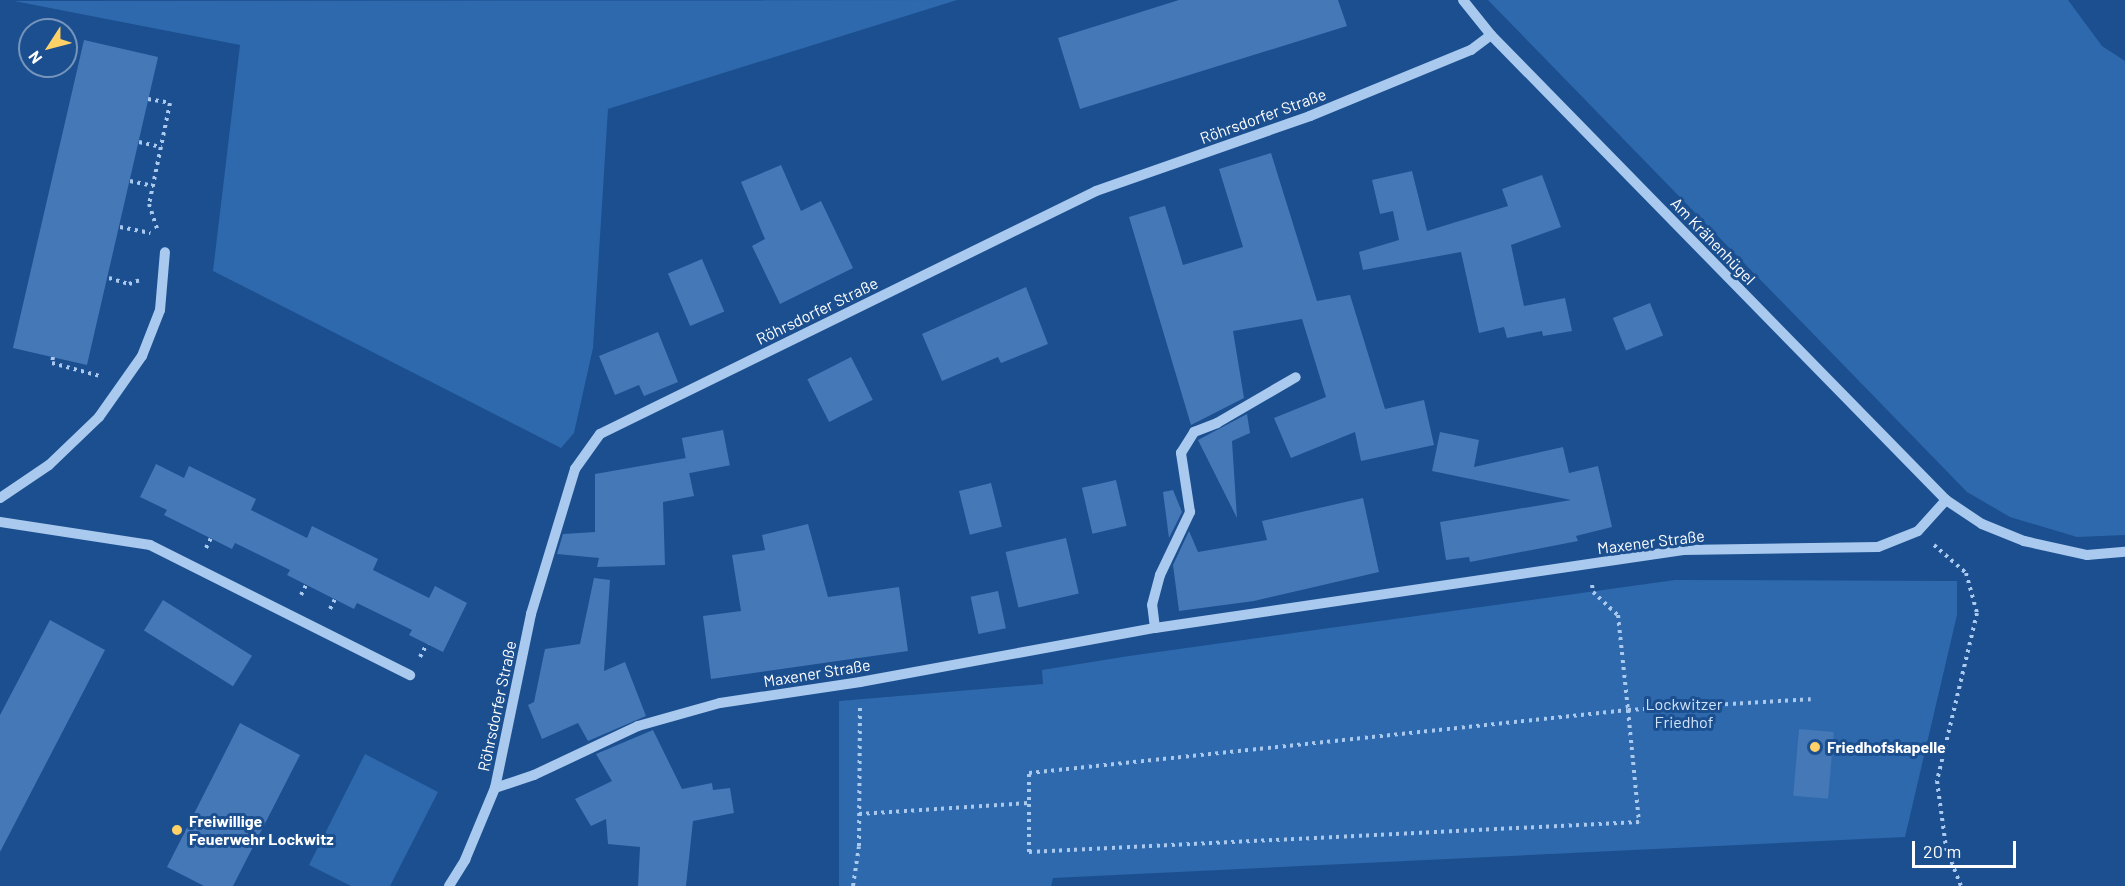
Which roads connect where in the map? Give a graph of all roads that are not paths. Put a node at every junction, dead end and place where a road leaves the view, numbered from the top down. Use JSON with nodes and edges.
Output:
{"nodes":[{"id":1,"x":1463,"y":0,"type":"edge"},
{"id":2,"x":1491,"y":35,"type":"junction"},
{"id":3,"x":165,"y":252,"type":"dead end"},
{"id":4,"x":1296,"y":377,"type":"dead end"},
{"id":5,"x":0,"y":498,"type":"edge"},
{"id":6,"x":1946,"y":500,"type":"junction"},
{"id":7,"x":0,"y":522,"type":"edge"},
{"id":8,"x":2125,"y":552,"type":"edge"},
{"id":9,"x":1155,"y":628,"type":"junction"},
{"id":10,"x":410,"y":675,"type":"dead end"},
{"id":11,"x":495,"y":788,"type":"junction"},
{"id":12,"x":449,"y":886,"type":"edge"}],
"edges":[{"from":1,"to":2,"type":"street","name":"Am Krähenhügel"},
{"from":2,"to":6,"type":"street","name":"Am Krähenhügel"},
{"from":2,"to":11,"type":"street","name":"Röhrsdorfer Straße"},
{"from":3,"to":5,"type":"street"},
{"from":4,"to":9,"type":"street"},
{"from":6,"to":8,"type":"street"},
{"from":6,"to":9,"type":"street","name":"Maxener Straße"},
{"from":7,"to":10,"type":"street"},
{"from":9,"to":11,"type":"street","name":"Maxener Straße"},
{"from":11,"to":12,"type":"street","name":"Röhrsdorfer Straße"}]}
